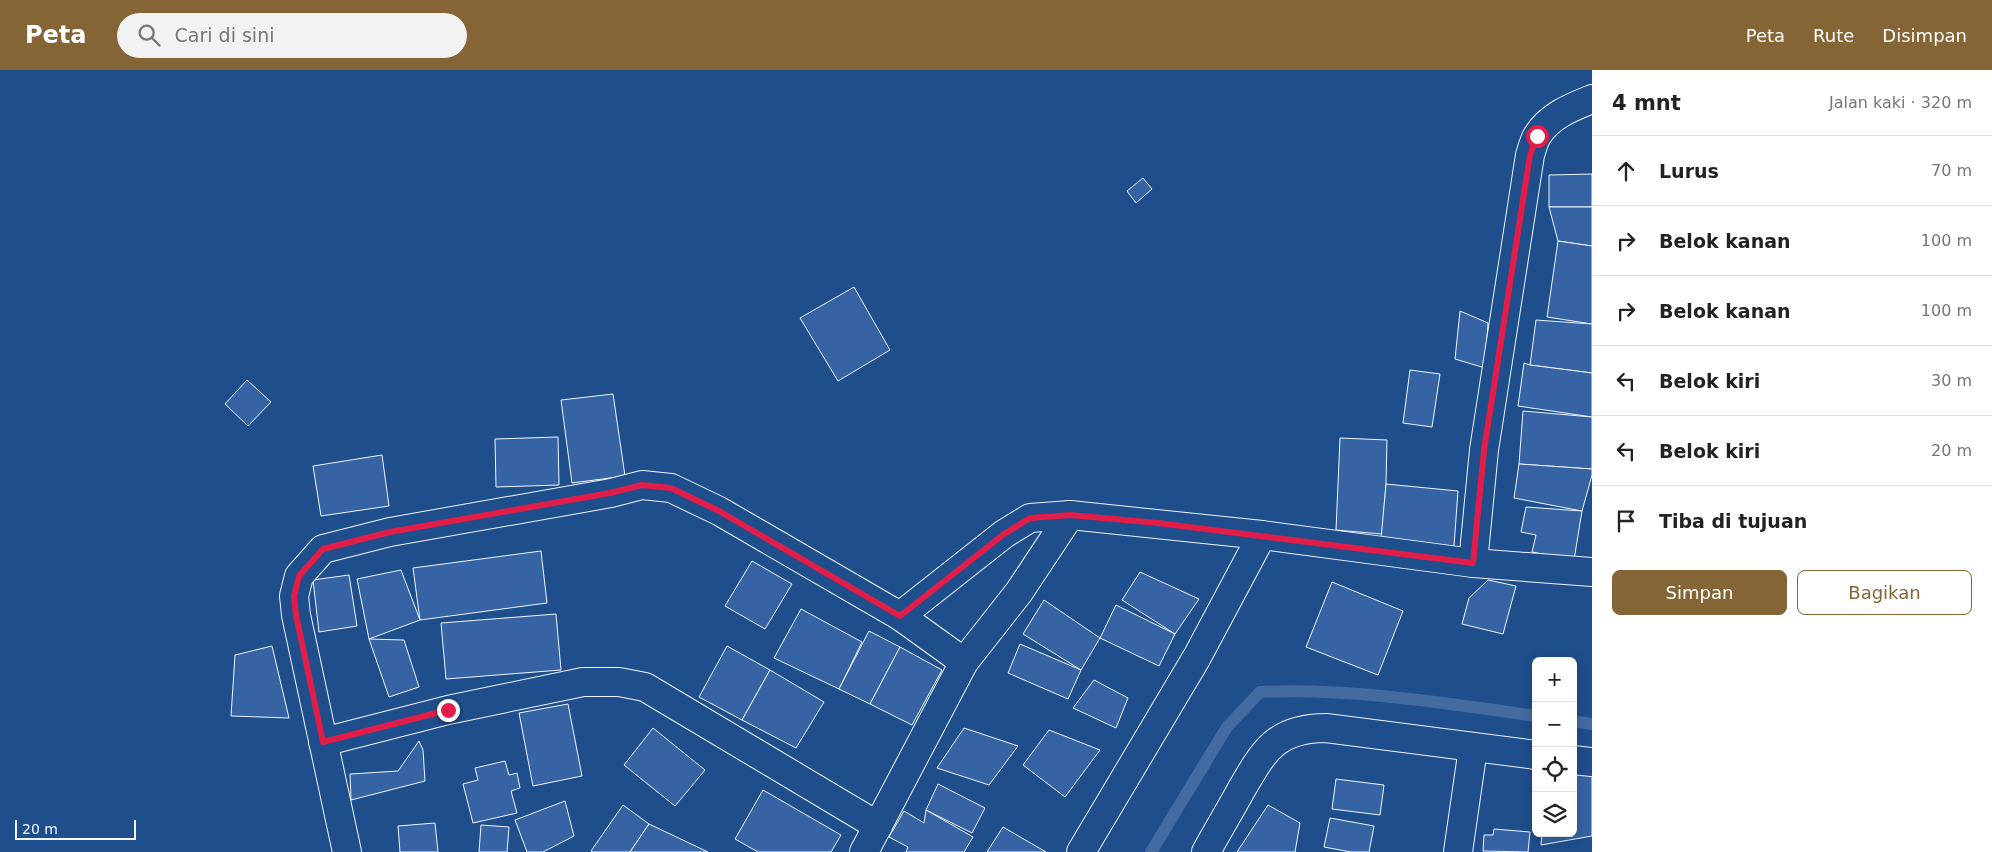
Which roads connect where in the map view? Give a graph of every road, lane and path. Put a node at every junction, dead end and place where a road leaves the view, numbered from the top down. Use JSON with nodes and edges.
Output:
{"nodes":[{"id":1,"x":1592,"y":99,"type":"edge"},
{"id":2,"x":1070,"y":515,"type":"junction"},
{"id":3,"x":1262,"y":535,"type":"junction"},
{"id":4,"x":1473,"y":563,"type":"junction"},
{"id":5,"x":1592,"y":572,"type":"edge"},
{"id":6,"x":900,"y":616,"type":"junction"},
{"id":7,"x":964,"y":662,"type":"junction"},
{"id":8,"x":323,"y":742,"type":"junction"},
{"id":9,"x":1473,"y":748,"type":"junction"},
{"id":10,"x":1532,"y":755,"type":"edge"},
{"id":11,"x":1577,"y":760,"type":"edge"},
{"id":12,"x":1592,"y":762,"type":"edge"},
{"id":13,"x":878,"y":826,"type":"junction"},
{"id":14,"x":347,"y":852,"type":"edge"},
{"id":15,"x":864,"y":852,"type":"edge"},
{"id":16,"x":1081,"y":852,"type":"edge"},
{"id":17,"x":1206,"y":852,"type":"edge"},
{"id":18,"x":1458,"y":852,"type":"edge"}],
"edges":[{"from":1,"to":4,"type":"street"},
{"from":2,"to":3,"type":"street"},
{"from":2,"to":6,"type":"street"},
{"from":2,"to":7,"type":"street"},
{"from":3,"to":4,"type":"street"},
{"from":3,"to":16,"type":"street"},
{"from":4,"to":5,"type":"street"},
{"from":6,"to":7,"type":"street"},
{"from":6,"to":8,"type":"street"},
{"from":7,"to":13,"type":"street"},
{"from":8,"to":13,"type":"street"},
{"from":8,"to":14,"type":"street"},
{"from":9,"to":10,"type":"street"},
{"from":9,"to":17,"type":"street"},
{"from":9,"to":18,"type":"street"},
{"from":11,"to":12,"type":"street"},
{"from":13,"to":15,"type":"street"}]}
